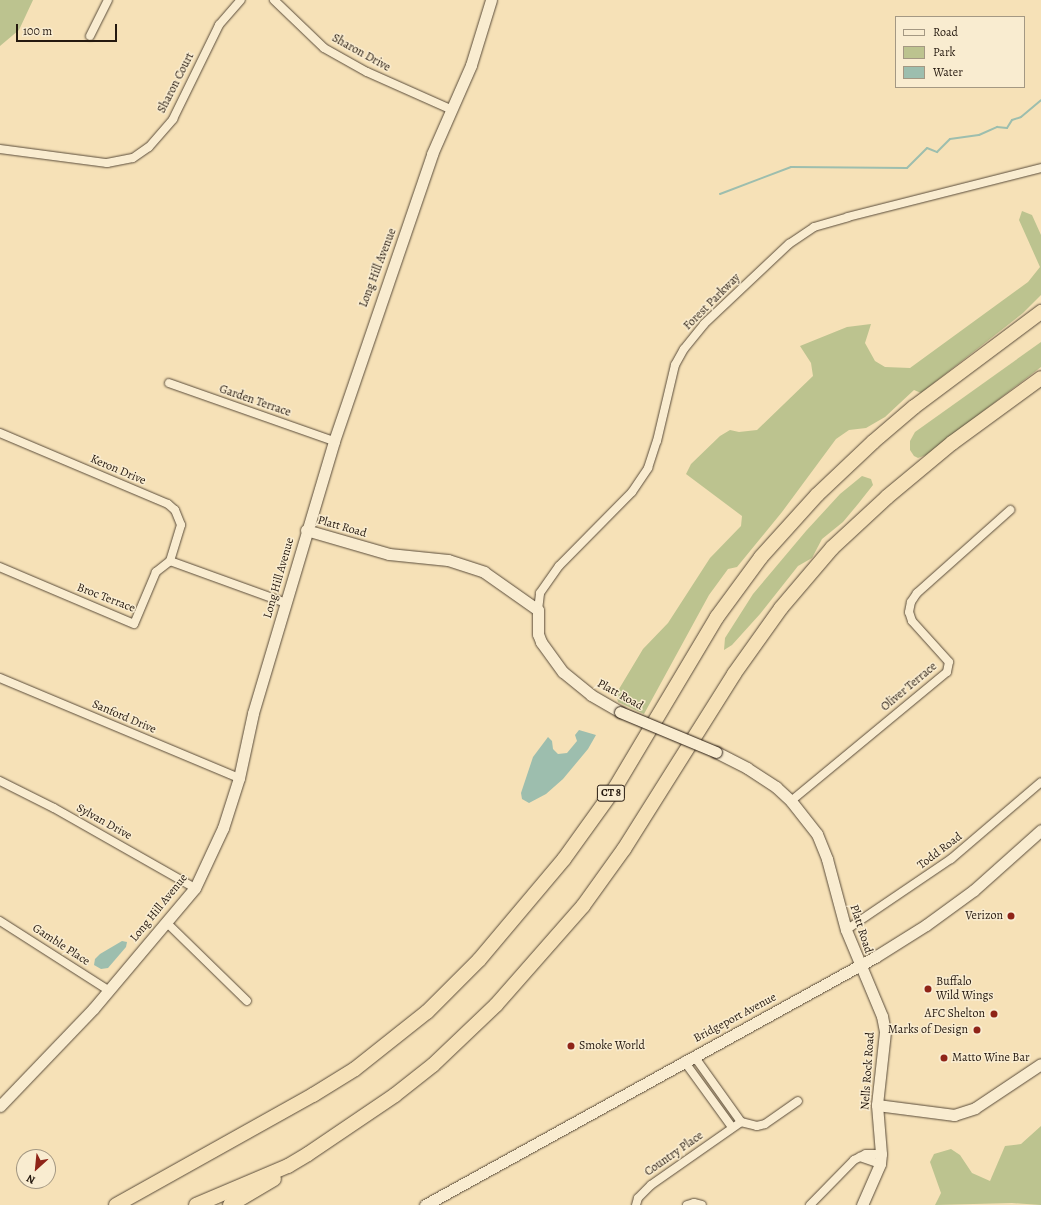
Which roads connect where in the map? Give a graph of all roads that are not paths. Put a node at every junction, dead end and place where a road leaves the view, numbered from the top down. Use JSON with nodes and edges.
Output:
{"nodes":[{"id":1,"x":108,"y":0,"type":"edge"},
{"id":2,"x":241,"y":0,"type":"edge"},
{"id":3,"x":274,"y":0,"type":"edge"},
{"id":4,"x":491,"y":0,"type":"edge"},
{"id":5,"x":90,"y":36,"type":"dead end"},
{"id":6,"x":450,"y":110,"type":"junction"},
{"id":7,"x":0,"y":149,"type":"edge"},
{"id":8,"x":1041,"y":168,"type":"edge"},
{"id":9,"x":1041,"y":312,"type":"edge"},
{"id":10,"x":1041,"y":378,"type":"edge"},
{"id":11,"x":169,"y":383,"type":"dead end"},
{"id":12,"x":0,"y":433,"type":"edge"},
{"id":13,"x":334,"y":441,"type":"junction"},
{"id":14,"x":1010,"y":510,"type":"dead end"},
{"id":15,"x":306,"y":530,"type":"junction"},
{"id":16,"x":170,"y":561,"type":"junction"},
{"id":17,"x":0,"y":567,"type":"edge"},
{"id":18,"x":286,"y":603,"type":"junction"},
{"id":19,"x":538,"y":610,"type":"junction"},
{"id":20,"x":0,"y":678,"type":"edge"},
{"id":21,"x":239,"y":778,"type":"junction"},
{"id":22,"x":0,"y":781,"type":"edge"},
{"id":23,"x":1041,"y":782,"type":"edge"},
{"id":24,"x":791,"y":801,"type":"junction"},
{"id":25,"x":1041,"y":830,"type":"edge"},
{"id":26,"x":195,"y":888,"type":"junction"},
{"id":27,"x":0,"y":921,"type":"edge"},
{"id":28,"x":166,"y":922,"type":"junction"},
{"id":29,"x":846,"y":930,"type":"junction"},
{"id":30,"x":860,"y":965,"type":"junction"},
{"id":31,"x":108,"y":990,"type":"junction"},
{"id":32,"x":247,"y":1002,"type":"dead end"},
{"id":33,"x":694,"y":1056,"type":"junction"},
{"id":34,"x":684,"y":1061,"type":"junction"},
{"id":35,"x":1041,"y":1064,"type":"edge"},
{"id":36,"x":798,"y":1101,"type":"dead end"},
{"id":37,"x":877,"y":1105,"type":"junction"},
{"id":38,"x":0,"y":1106,"type":"edge"},
{"id":39,"x":741,"y":1122,"type":"junction"},
{"id":40,"x":732,"y":1127,"type":"junction"},
{"id":41,"x":880,"y":1159,"type":"junction"},
{"id":42,"x":288,"y":1166,"type":"junction"},
{"id":43,"x":116,"y":1205,"type":"edge"},
{"id":44,"x":196,"y":1205,"type":"edge"},
{"id":45,"x":230,"y":1205,"type":"edge"},
{"id":46,"x":425,"y":1205,"type":"edge"},
{"id":47,"x":636,"y":1205,"type":"edge"},
{"id":48,"x":687,"y":1205,"type":"edge"},
{"id":49,"x":702,"y":1205,"type":"edge"},
{"id":50,"x":810,"y":1205,"type":"edge"},
{"id":51,"x":862,"y":1205,"type":"edge"}],
"edges":[{"from":1,"to":5,"type":"street"},
{"from":2,"to":7,"type":"street","name":"Sharon Court"},
{"from":3,"to":6,"type":"street","name":"Sharon Drive"},
{"from":4,"to":6,"type":"street","name":"Long Hill Avenue"},
{"from":6,"to":13,"type":"street","name":"Long Hill Avenue"},
{"from":8,"to":19,"type":"street","name":"Forest Parkway"},
{"from":9,"to":43,"type":"highway","number":"CT 8"},
{"from":10,"to":42,"type":"highway"},
{"from":11,"to":13,"type":"street","name":"Garden Terrace"},
{"from":12,"to":16,"type":"street","name":"Keron Drive"},
{"from":13,"to":15,"type":"street","name":"Long Hill Avenue"},
{"from":14,"to":24,"type":"street","name":"Oliver Terrace"},
{"from":15,"to":18,"type":"street","name":"Long Hill Avenue"},
{"from":15,"to":19,"type":"street","name":"Platt Road"},
{"from":16,"to":17,"type":"street","name":"Broc Terrace"},
{"from":16,"to":18,"type":"street"},
{"from":18,"to":21,"type":"street","name":"Long Hill Avenue"},
{"from":19,"to":24,"type":"street","name":"Platt Road","bridge":true},
{"from":20,"to":21,"type":"street","name":"Sanford Drive"},
{"from":21,"to":26,"type":"street","name":"Long Hill Avenue"},
{"from":22,"to":26,"type":"street","name":"Sylvan Drive"},
{"from":23,"to":29,"type":"street","name":"Todd Road"},
{"from":24,"to":29,"type":"street","name":"Platt Road"},
{"from":25,"to":30,"type":"street","name":"Bridgeport Avenue"},
{"from":26,"to":28,"type":"street","name":"Long Hill Avenue"},
{"from":27,"to":31,"type":"street","name":"Gamble Place"},
{"from":28,"to":31,"type":"street","name":"Long Hill Avenue"},
{"from":28,"to":32,"type":"street"},
{"from":29,"to":30,"type":"street","name":"Platt Road"},
{"from":30,"to":33,"type":"street","name":"Bridgeport Avenue"},
{"from":30,"to":37,"type":"street","name":"Nells Rock Road"},
{"from":31,"to":38,"type":"street","name":"Long Hill Avenue"},
{"from":33,"to":34,"type":"street","name":"Bridgeport Avenue"},
{"from":33,"to":39,"type":"street"},
{"from":34,"to":40,"type":"street"},
{"from":34,"to":46,"type":"street","name":"Bridgeport Avenue"},
{"from":35,"to":37,"type":"street"},
{"from":36,"to":39,"type":"street"},
{"from":37,"to":41,"type":"street","name":"Nells Rock Road"},
{"from":39,"to":40,"type":"street","name":"Country Place"},
{"from":40,"to":47,"type":"street","name":"Country Place"},
{"from":41,"to":50,"type":"street"},
{"from":41,"to":51,"type":"street","name":"Nells Rock Road"},
{"from":42,"to":44,"type":"highway"},
{"from":42,"to":45,"type":"highway"},
{"from":48,"to":49,"type":"street"}]}
